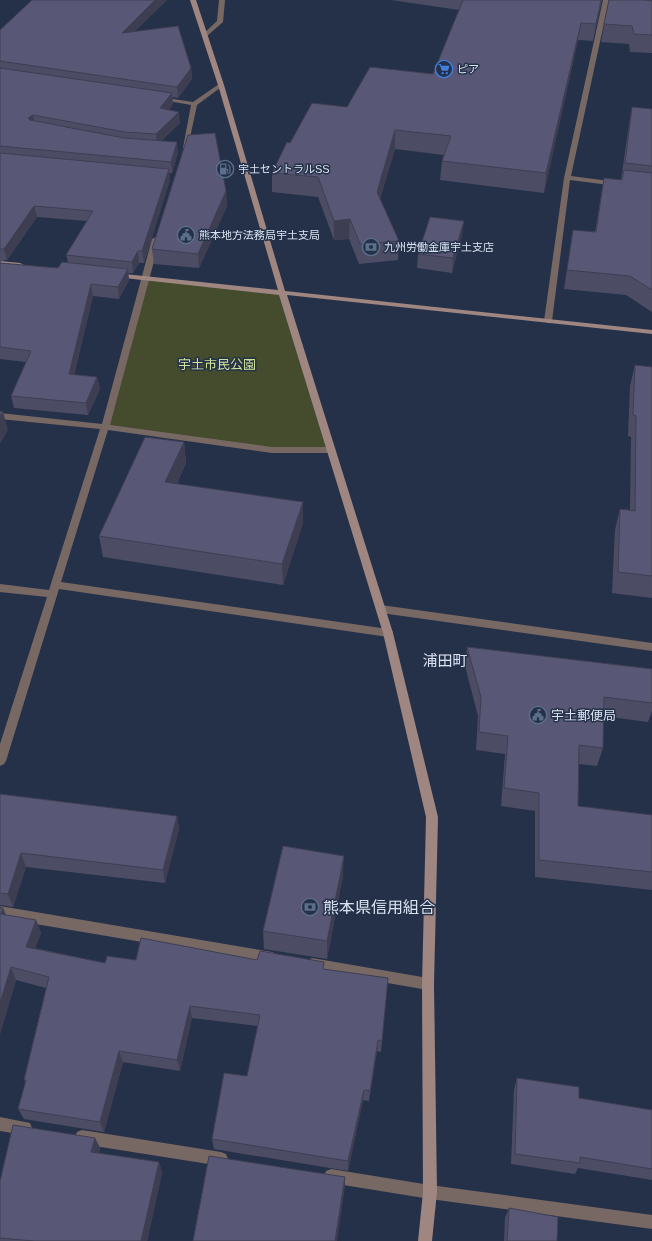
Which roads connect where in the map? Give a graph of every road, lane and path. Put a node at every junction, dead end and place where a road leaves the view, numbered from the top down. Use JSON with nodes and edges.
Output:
{"nodes":[{"id":1,"x":193,"y":0,"type":"edge"},
{"id":2,"x":222,"y":0,"type":"edge"},
{"id":3,"x":606,"y":0,"type":"edge"},
{"id":4,"x":596,"y":9,"type":"edge"},
{"id":5,"x":607,"y":11,"type":"junction"},
{"id":6,"x":205,"y":35,"type":"junction"},
{"id":7,"x":222,"y":85,"type":"junction"},
{"id":8,"x":155,"y":98,"type":"edge"},
{"id":9,"x":194,"y":104,"type":"junction"},
{"id":10,"x":181,"y":152,"type":"edge"},
{"id":11,"x":567,"y":178,"type":"junction"},
{"id":12,"x":621,"y":184,"type":"edge"},
{"id":13,"x":157,"y":235,"type":"edge"},
{"id":14,"x":0,"y":263,"type":"edge"},
{"id":15,"x":30,"y":266,"type":"edge"},
{"id":16,"x":106,"y":274,"type":"edge"},
{"id":17,"x":144,"y":279,"type":"junction"},
{"id":18,"x":282,"y":292,"type":"junction"},
{"id":19,"x":548,"y":321,"type":"junction"},
{"id":20,"x":652,"y":332,"type":"edge"},
{"id":21,"x":0,"y":416,"type":"edge"},
{"id":22,"x":105,"y":427,"type":"junction"},
{"id":23,"x":332,"y":450,"type":"junction"},
{"id":24,"x":0,"y":588,"type":"edge"},
{"id":25,"x":53,"y":590,"type":"junction"},
{"id":26,"x":381,"y":609,"type":"junction"},
{"id":27,"x":388,"y":633,"type":"junction"},
{"id":28,"x":652,"y":647,"type":"edge"},
{"id":29,"x":0,"y":760,"type":"edge"},
{"id":30,"x":0,"y":912,"type":"edge"},
{"id":31,"x":428,"y":984,"type":"junction"},
{"id":32,"x":0,"y":1124,"type":"edge"},
{"id":33,"x":39,"y":1130,"type":"edge"},
{"id":34,"x":70,"y":1135,"type":"edge"},
{"id":35,"x":235,"y":1161,"type":"edge"},
{"id":36,"x":321,"y":1175,"type":"edge"},
{"id":37,"x":430,"y":1192,"type":"junction"},
{"id":38,"x":652,"y":1222,"type":"edge"},
{"id":39,"x":425,"y":1241,"type":"edge"}],
"edges":[{"from":1,"to":6,"type":"street"},
{"from":2,"to":6,"type":"street"},
{"from":3,"to":5,"type":"street"},
{"from":4,"to":5,"type":"street"},
{"from":5,"to":11,"type":"street"},
{"from":6,"to":7,"type":"street"},
{"from":7,"to":9,"type":"street"},
{"from":7,"to":18,"type":"street"},
{"from":8,"to":9,"type":"street"},
{"from":9,"to":10,"type":"street"},
{"from":11,"to":12,"type":"street"},
{"from":11,"to":19,"type":"street"},
{"from":13,"to":17,"type":"street"},
{"from":14,"to":15,"type":"street"},
{"from":16,"to":17,"type":"street"},
{"from":17,"to":18,"type":"street"},
{"from":17,"to":22,"type":"street"},
{"from":18,"to":19,"type":"street"},
{"from":18,"to":23,"type":"street"},
{"from":19,"to":20,"type":"street"},
{"from":21,"to":22,"type":"street"},
{"from":22,"to":23,"type":"street"},
{"from":22,"to":25,"type":"street"},
{"from":23,"to":26,"type":"street"},
{"from":24,"to":25,"type":"street"},
{"from":25,"to":27,"type":"street"},
{"from":25,"to":29,"type":"street"},
{"from":26,"to":27,"type":"street"},
{"from":26,"to":28,"type":"street"},
{"from":27,"to":31,"type":"street"},
{"from":30,"to":31,"type":"street"},
{"from":31,"to":37,"type":"street"},
{"from":32,"to":33,"type":"street"},
{"from":34,"to":35,"type":"street"},
{"from":36,"to":37,"type":"street"},
{"from":37,"to":38,"type":"street"},
{"from":37,"to":39,"type":"street"}]}
